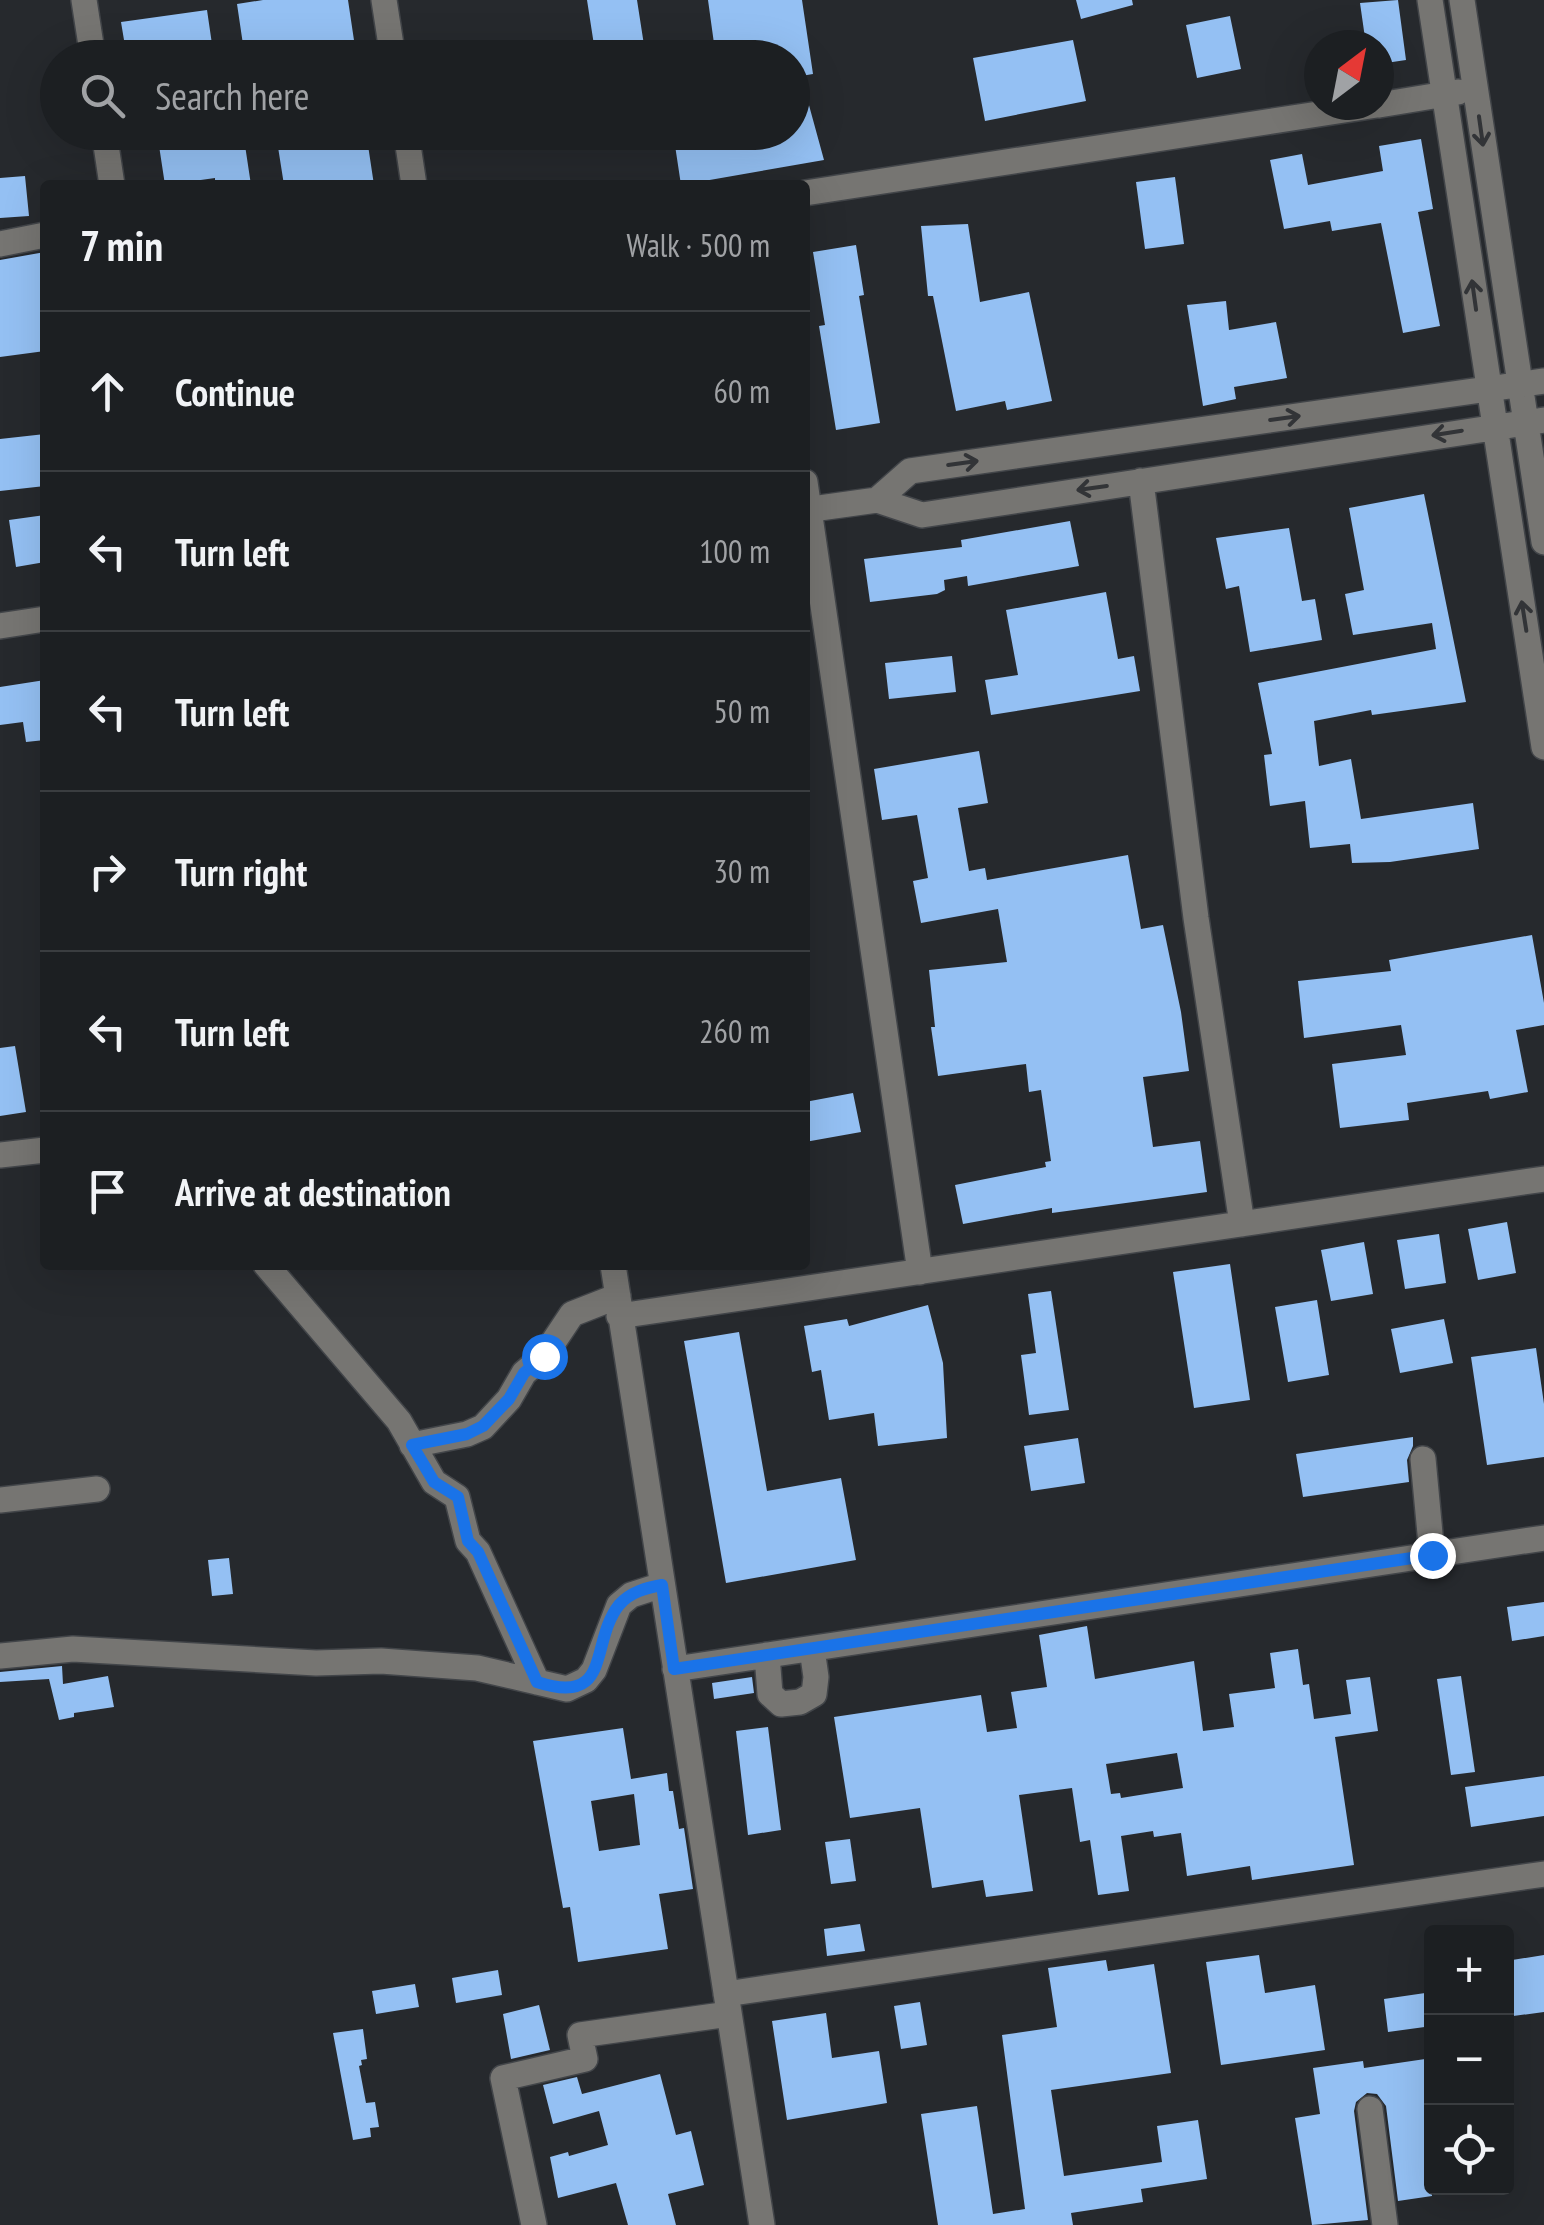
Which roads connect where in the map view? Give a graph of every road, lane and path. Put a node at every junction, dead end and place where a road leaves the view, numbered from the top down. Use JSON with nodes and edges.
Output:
{"nodes":[{"id":1,"x":84,"y":0,"type":"edge"},
{"id":2,"x":384,"y":0,"type":"edge"},
{"id":3,"x":1430,"y":0,"type":"edge"},
{"id":4,"x":1462,"y":0,"type":"edge"},
{"id":5,"x":90,"y":40,"type":"edge"},
{"id":6,"x":390,"y":40,"type":"edge"},
{"id":7,"x":1475,"y":89,"type":"junction"},
{"id":8,"x":1444,"y":95,"type":"junction"},
{"id":9,"x":1394,"y":103,"type":"edge"},
{"id":10,"x":1304,"y":116,"type":"edge"},
{"id":11,"x":107,"y":150,"type":"edge"},
{"id":12,"x":409,"y":150,"type":"edge"},
{"id":13,"x":111,"y":180,"type":"edge"},
{"id":14,"x":413,"y":180,"type":"edge"},
{"id":15,"x":810,"y":192,"type":"edge"},
{"id":16,"x":40,"y":237,"type":"edge"},
{"id":17,"x":0,"y":244,"type":"edge"},
{"id":18,"x":1532,"y":383,"type":"edge"},
{"id":19,"x":1488,"y":390,"type":"junction"},
{"id":20,"x":1535,"y":422,"type":"edge"},
{"id":21,"x":1495,"y":426,"type":"junction"},
{"id":22,"x":1141,"y":481,"type":"junction"},
{"id":23,"x":877,"y":500,"type":"junction"},
{"id":24,"x":810,"y":510,"type":"edge"},
{"id":25,"x":810,"y":530,"type":"edge"},
{"id":26,"x":1544,"y":542,"type":"edge"},
{"id":27,"x":40,"y":620,"type":"edge"},
{"id":28,"x":0,"y":626,"type":"edge"},
{"id":29,"x":1544,"y":747,"type":"edge"},
{"id":30,"x":40,"y":1151,"type":"edge"},
{"id":31,"x":0,"y":1155,"type":"edge"},
{"id":32,"x":1544,"y":1180,"type":"edge"},
{"id":33,"x":1242,"y":1224,"type":"junction"},
{"id":34,"x":270,"y":1270,"type":"edge"},
{"id":35,"x":614,"y":1270,"type":"edge"},
{"id":36,"x":920,"y":1272,"type":"junction"},
{"id":37,"x":618,"y":1306,"type":"junction"},
{"id":38,"x":412,"y":1445,"type":"junction"},
{"id":39,"x":1422,"y":1459,"type":"dead end"},
{"id":40,"x":97,"y":1488,"type":"dead end"},
{"id":41,"x":0,"y":1500,"type":"edge"},
{"id":42,"x":1544,"y":1538,"type":"edge"},
{"id":43,"x":1432,"y":1555,"type":"junction"},
{"id":44,"x":662,"y":1585,"type":"junction"},
{"id":45,"x":812,"y":1649,"type":"junction"},
{"id":46,"x":0,"y":1656,"type":"edge"},
{"id":47,"x":766,"y":1656,"type":"junction"},
{"id":48,"x":674,"y":1669,"type":"junction"},
{"id":49,"x":537,"y":1682,"type":"junction"},
{"id":50,"x":1544,"y":1874,"type":"edge"},
{"id":51,"x":727,"y":2004,"type":"junction"},
{"id":52,"x":1370,"y":2109,"type":"dead end"},
{"id":53,"x":534,"y":2225,"type":"edge"},
{"id":54,"x":762,"y":2225,"type":"edge"},
{"id":55,"x":1385,"y":2225,"type":"edge"}],
"edges":[{"from":1,"to":5,"type":"street"},
{"from":2,"to":6,"type":"street"},
{"from":3,"to":8,"type":"street"},
{"from":4,"to":7,"type":"street"},
{"from":7,"to":8,"type":"street"},
{"from":7,"to":18,"type":"street","one_way":true},
{"from":8,"to":9,"type":"street"},
{"from":19,"to":8,"type":"street","one_way":true},
{"from":10,"to":15,"type":"street"},
{"from":11,"to":13,"type":"street"},
{"from":12,"to":14,"type":"street"},
{"from":16,"to":17,"type":"street"},
{"from":18,"to":19,"type":"street"},
{"from":18,"to":20,"type":"street"},
{"from":19,"to":21,"type":"street"},
{"from":23,"to":19,"type":"street","one_way":true},
{"from":20,"to":21,"type":"street"},
{"from":20,"to":26,"type":"street"},
{"from":21,"to":22,"type":"street","one_way":true},
{"from":29,"to":21,"type":"street","one_way":true},
{"from":22,"to":23,"type":"street","one_way":true},
{"from":22,"to":33,"type":"street"},
{"from":23,"to":24,"type":"street"},
{"from":25,"to":36,"type":"street"},
{"from":27,"to":28,"type":"street"},
{"from":30,"to":31,"type":"street"},
{"from":32,"to":33,"type":"street"},
{"from":33,"to":36,"type":"street"},
{"from":34,"to":38,"type":"street"},
{"from":35,"to":37,"type":"street"},
{"from":36,"to":37,"type":"street"},
{"from":37,"to":38,"type":"street"},
{"from":37,"to":44,"type":"street"},
{"from":38,"to":49,"type":"street"},
{"from":39,"to":43,"type":"street"},
{"from":40,"to":41,"type":"street"},
{"from":42,"to":43,"type":"street"},
{"from":43,"to":45,"type":"street"},
{"from":44,"to":48,"type":"street"},
{"from":44,"to":49,"type":"street"},
{"from":45,"to":47,"type":"street"},
{"from":45,"to":47,"type":"street"},
{"from":46,"to":49,"type":"street"},
{"from":47,"to":48,"type":"street"},
{"from":48,"to":51,"type":"street"},
{"from":50,"to":51,"type":"street"},
{"from":51,"to":53,"type":"street"},
{"from":51,"to":54,"type":"street"},
{"from":52,"to":55,"type":"street"}]}
